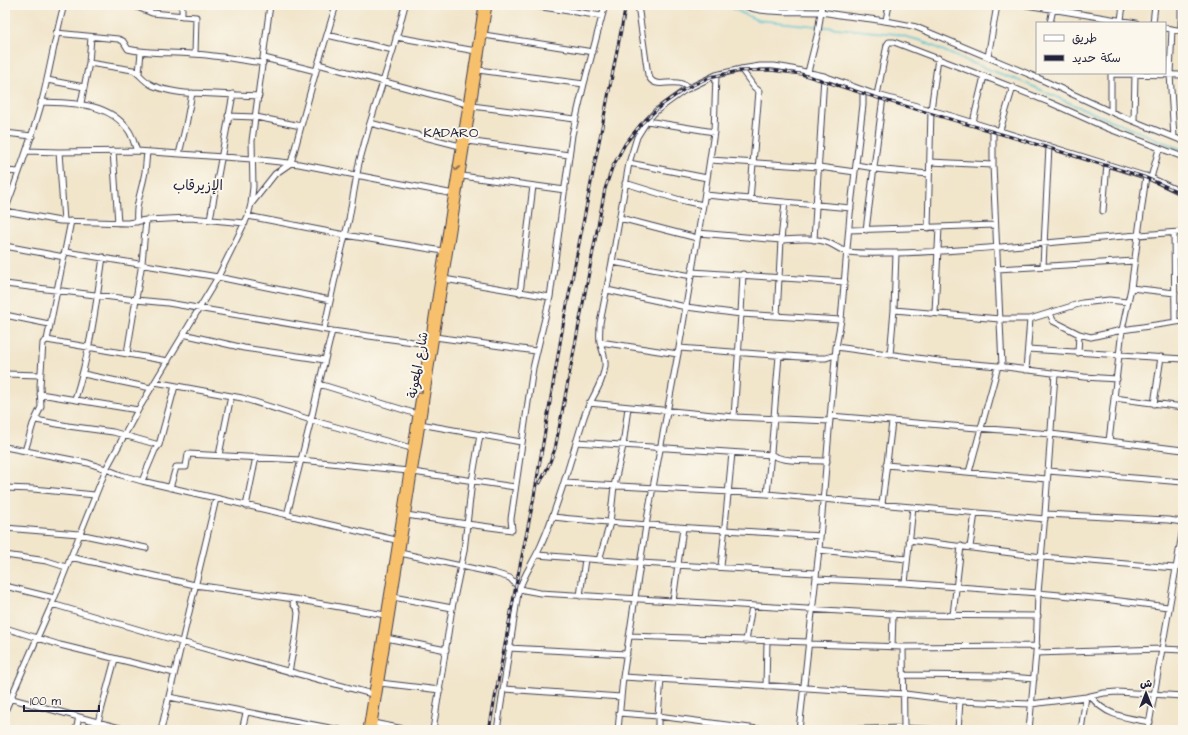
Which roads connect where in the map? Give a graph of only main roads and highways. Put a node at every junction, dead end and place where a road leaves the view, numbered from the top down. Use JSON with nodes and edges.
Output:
{"nodes":[{"id":1,"x":482,"y":5,"type":"edge"},
{"id":2,"x":488,"y":5,"type":"edge"},
{"id":3,"x":472,"y":90,"type":"junction"},
{"id":4,"x":470,"y":105,"type":"junction"},
{"id":5,"x":455,"y":194,"type":"junction"},
{"id":6,"x":410,"y":471,"type":"junction"},
{"id":7,"x":399,"y":541,"type":"junction"},
{"id":8,"x":381,"y":659,"type":"junction"},
{"id":9,"x":373,"y":726,"type":"edge"},
{"id":10,"x":367,"y":730,"type":"edge"}],
"edges":[{"from":1,"to":3,"type":"highway","name":"شارع المعونة"},
{"from":2,"to":3,"type":"highway","name":"شارع المعونة"},
{"from":3,"to":4,"type":"highway","name":"شارع المعونة"},
{"from":4,"to":5,"type":"highway","name":"شارع المعونة","one_way":true},
{"from":4,"to":5,"type":"highway","name":"شارع المعونة"},
{"from":5,"to":6,"type":"highway","name":"شارع المعونة"},
{"from":5,"to":6,"type":"highway","name":"شارع المعونة"},
{"from":6,"to":7,"type":"highway","name":"شارع المعونة"},
{"from":6,"to":7,"type":"highway","name":"شارع المعونة"},
{"from":7,"to":8,"type":"highway","name":"شارع المعونة"},
{"from":7,"to":8,"type":"highway","name":"شارع المعونة"},
{"from":8,"to":9,"type":"highway","name":"شارع المعونة"},
{"from":8,"to":10,"type":"highway","name":"شارع المعونة"}]}
